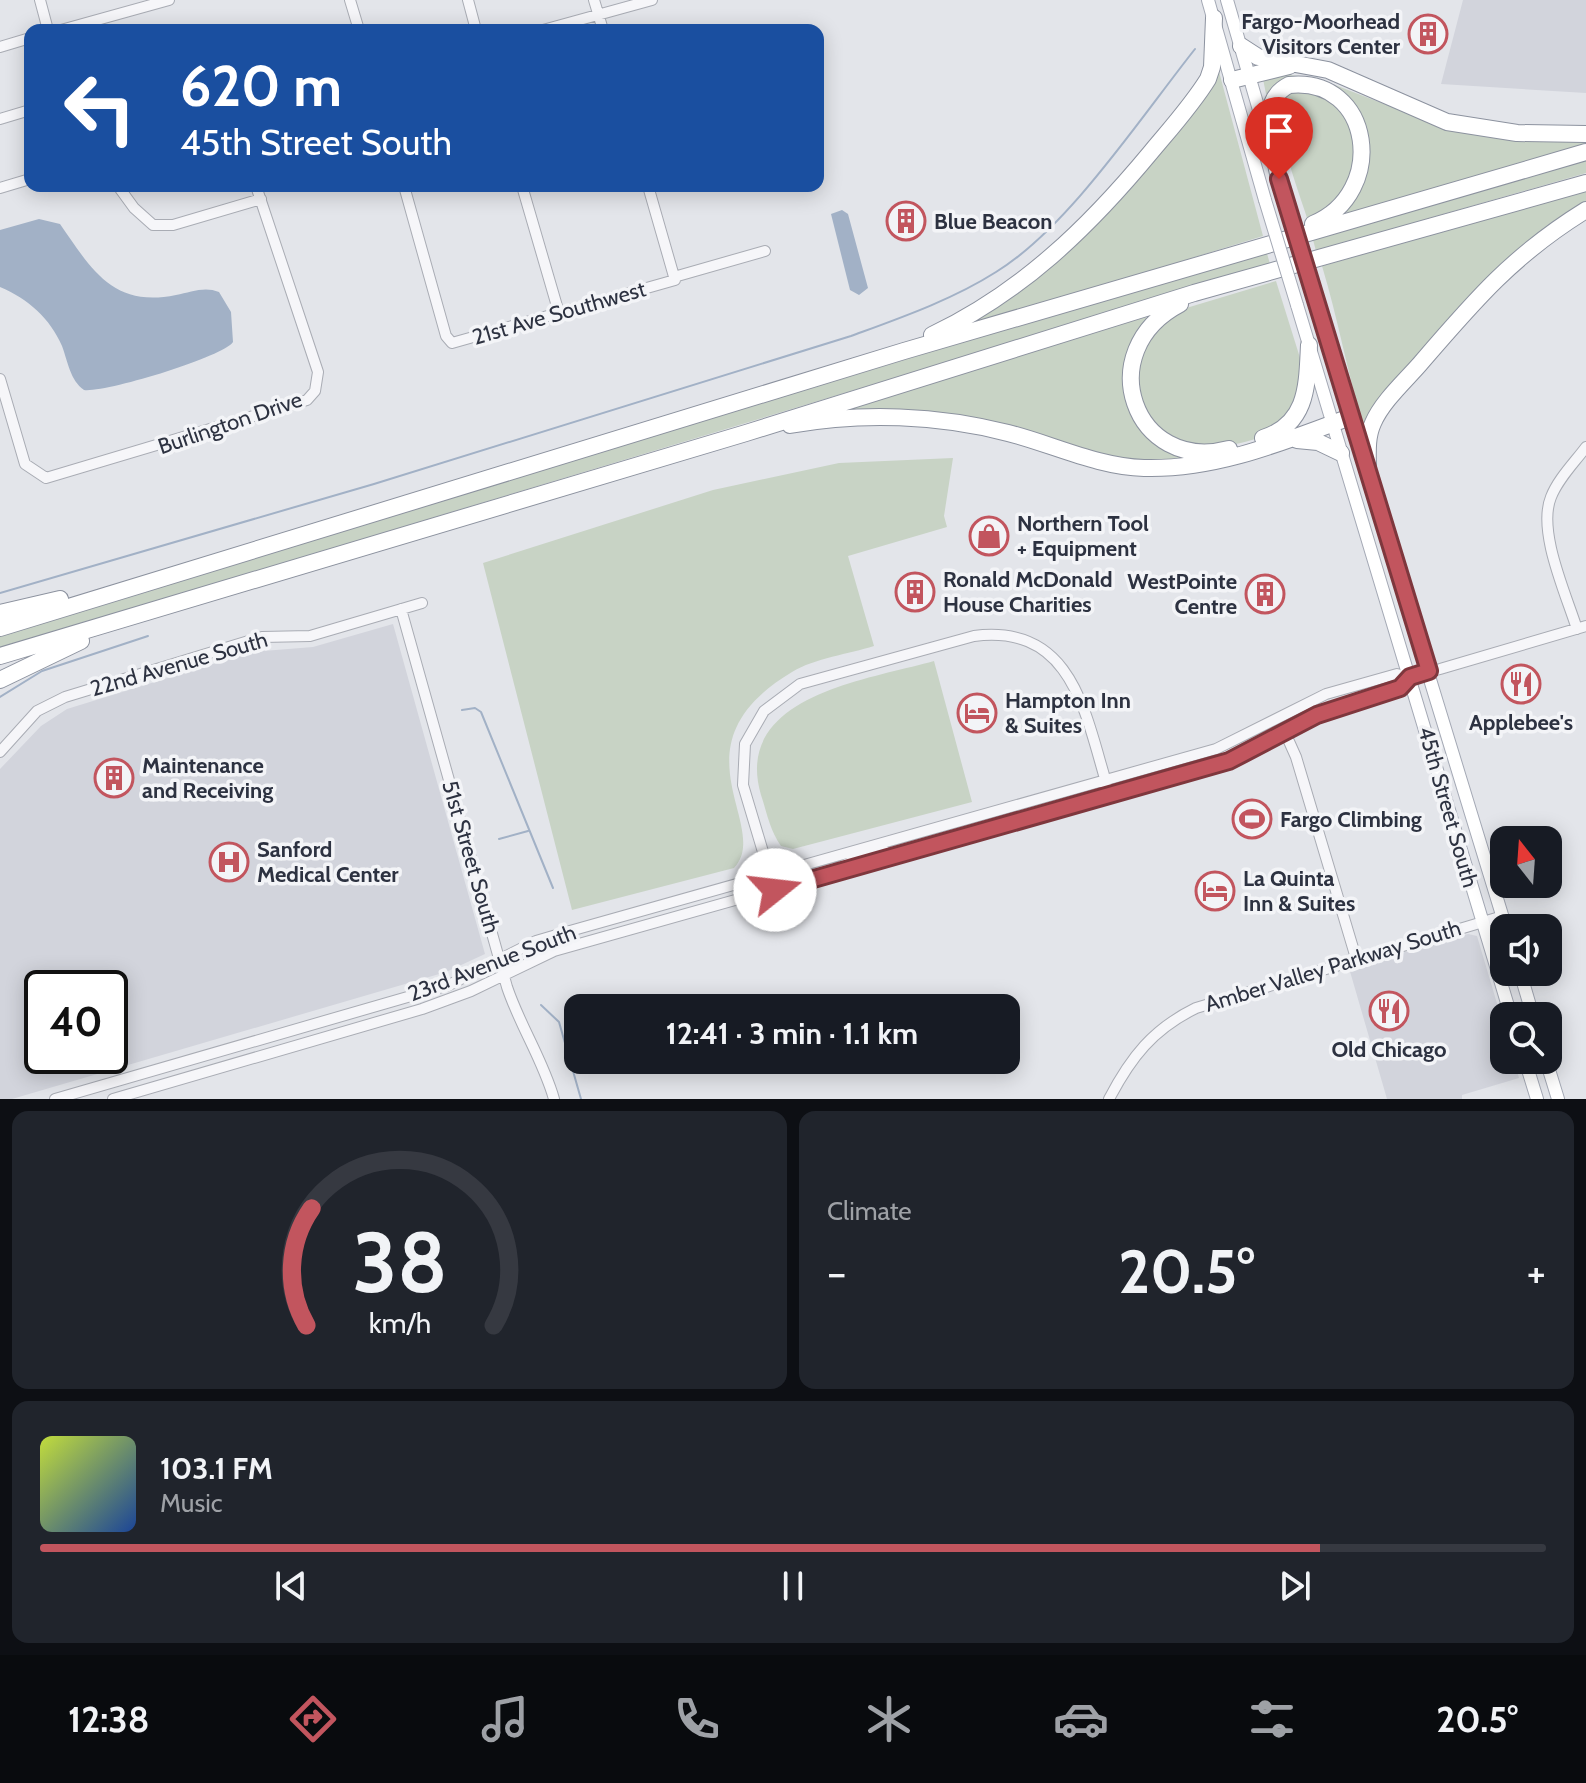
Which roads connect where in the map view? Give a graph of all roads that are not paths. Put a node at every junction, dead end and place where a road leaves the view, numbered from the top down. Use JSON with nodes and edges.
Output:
{"nodes":[{"id":1,"x":40,"y":0,"type":"edge"},
{"id":2,"x":169,"y":0,"type":"edge"},
{"id":3,"x":350,"y":0,"type":"edge"},
{"id":4,"x":468,"y":0,"type":"edge"},
{"id":5,"x":594,"y":0,"type":"edge"},
{"id":6,"x":652,"y":0,"type":"edge"},
{"id":7,"x":1208,"y":0,"type":"edge"},
{"id":8,"x":1227,"y":0,"type":"edge"},
{"id":9,"x":599,"y":15,"type":"junction"},
{"id":10,"x":1214,"y":18,"type":"junction"},
{"id":11,"x":46,"y":24,"type":"edge"},
{"id":12,"x":83,"y":24,"type":"edge"},
{"id":13,"x":357,"y":24,"type":"edge"},
{"id":14,"x":474,"y":24,"type":"edge"},
{"id":15,"x":565,"y":24,"type":"edge"},
{"id":16,"x":601,"y":24,"type":"edge"},
{"id":17,"x":24,"y":40,"type":"edge"},
{"id":18,"x":1241,"y":46,"type":"junction"},
{"id":19,"x":0,"y":47,"type":"edge"},
{"id":20,"x":1303,"y":65,"type":"junction"},
{"id":21,"x":1250,"y":75,"type":"junction"},
{"id":22,"x":1232,"y":80,"type":"junction"},
{"id":23,"x":24,"y":112,"type":"edge"},
{"id":24,"x":0,"y":119,"type":"edge"},
{"id":25,"x":1586,"y":134,"type":"edge"},
{"id":26,"x":1586,"y":152,"type":"edge"},
{"id":27,"x":24,"y":181,"type":"edge"},
{"id":28,"x":1586,"y":183,"type":"edge"},
{"id":29,"x":1281,"y":187,"type":"junction"},
{"id":30,"x":0,"y":188,"type":"edge"},
{"id":31,"x":122,"y":192,"type":"edge"},
{"id":32,"x":258,"y":192,"type":"edge"},
{"id":33,"x":406,"y":192,"type":"edge"},
{"id":34,"x":524,"y":192,"type":"edge"},
{"id":35,"x":650,"y":192,"type":"edge"},
{"id":36,"x":261,"y":199,"type":"junction"},
{"id":37,"x":1586,"y":210,"type":"edge"},
{"id":38,"x":1251,"y":249,"type":"junction"},
{"id":39,"x":765,"y":251,"type":"dead end"},
{"id":40,"x":674,"y":278,"type":"junction"},
{"id":41,"x":1217,"y":287,"type":"junction"},
{"id":42,"x":559,"y":313,"type":"junction"},
{"id":43,"x":1309,"y":345,"type":"junction"},
{"id":44,"x":893,"y":355,"type":"junction"},
{"id":45,"x":0,"y":379,"type":"edge"},
{"id":46,"x":1350,"y":417,"type":"junction"},
{"id":47,"x":1332,"y":423,"type":"junction"},
{"id":48,"x":746,"y":433,"type":"junction"},
{"id":49,"x":1283,"y":441,"type":"junction"},
{"id":50,"x":1586,"y":447,"type":"edge"},
{"id":51,"x":1341,"y":453,"type":"junction"},
{"id":52,"x":1368,"y":472,"type":"junction"},
{"id":53,"x":229,"y":557,"type":"junction"},
{"id":54,"x":422,"y":603,"type":"dead end"},
{"id":55,"x":162,"y":606,"type":"junction"},
{"id":56,"x":401,"y":609,"type":"junction"},
{"id":57,"x":0,"y":613,"type":"edge"},
{"id":58,"x":1581,"y":627,"type":"edge"},
{"id":59,"x":0,"y":628,"type":"edge"},
{"id":60,"x":0,"y":656,"type":"edge"},
{"id":61,"x":1429,"y":671,"type":"junction"},
{"id":62,"x":1410,"y":677,"type":"junction"},
{"id":63,"x":0,"y":680,"type":"edge"},
{"id":64,"x":1279,"y":717,"type":"junction"},
{"id":65,"x":1285,"y":732,"type":"junction"},
{"id":66,"x":0,"y":752,"type":"edge"},
{"id":67,"x":1105,"y":780,"type":"junction"},
{"id":68,"x":1110,"y":795,"type":"junction"},
{"id":69,"x":930,"y":831,"type":"junction"},
{"id":70,"x":883,"y":844,"type":"junction"},
{"id":71,"x":890,"y":857,"type":"junction"},
{"id":72,"x":833,"y":873,"type":"junction"},
{"id":73,"x":770,"y":876,"type":"junction"},
{"id":74,"x":775,"y":890,"type":"junction"},
{"id":75,"x":1502,"y":914,"type":"edge"},
{"id":76,"x":1481,"y":922,"type":"junction"},
{"id":77,"x":1490,"y":922,"type":"edge"},
{"id":78,"x":1356,"y":958,"type":"junction"},
{"id":79,"x":499,"y":959,"type":"junction"},
{"id":80,"x":504,"y":975,"type":"junction"},
{"id":81,"x":1507,"y":1002,"type":"edge"},
{"id":82,"x":1529,"y":1074,"type":"edge"},
{"id":83,"x":1550,"y":1074,"type":"edge"},
{"id":84,"x":55,"y":1099,"type":"edge"},
{"id":85,"x":113,"y":1099,"type":"edge"},
{"id":86,"x":554,"y":1099,"type":"edge"},
{"id":87,"x":1109,"y":1099,"type":"edge"},
{"id":88,"x":1537,"y":1099,"type":"edge"},
{"id":89,"x":1558,"y":1099,"type":"edge"}],
"edges":[{"from":1,"to":11,"type":"street"},
{"from":2,"to":12,"type":"street"},
{"from":3,"to":13,"type":"street"},
{"from":4,"to":14,"type":"street"},
{"from":5,"to":9,"type":"street"},
{"from":6,"to":9,"type":"street"},
{"from":7,"to":10,"type":"main road","name":"45th Street South"},
{"from":8,"to":18,"type":"main road","name":"45th Street South"},
{"from":9,"to":15,"type":"street"},
{"from":9,"to":16,"type":"street"},
{"from":10,"to":22,"type":"main road","name":"45th Street South"},
{"from":10,"to":44,"type":"highway"},
{"from":17,"to":19,"type":"street"},
{"from":18,"to":20,"type":"highway"},
{"from":18,"to":21,"type":"main road","name":"45th Street South"},
{"from":20,"to":21,"type":"highway"},
{"from":20,"to":25,"type":"highway"},
{"from":21,"to":22,"type":"highway"},
{"from":21,"to":29,"type":"main road","name":"45th Street South"},
{"from":22,"to":43,"type":"main road","name":"45th Street South","bridge":true},
{"from":23,"to":24,"type":"street"},
{"from":26,"to":38,"type":"highway"},
{"from":27,"to":30,"type":"street"},
{"from":28,"to":41,"type":"highway"},
{"from":29,"to":38,"type":"highway"},
{"from":29,"to":46,"type":"main road","name":"45th Street South","bridge":true},
{"from":31,"to":36,"type":"street"},
{"from":32,"to":36,"type":"street","name":"Burlington Drive"},
{"from":33,"to":42,"type":"street","name":"21st Ave Southwest"},
{"from":34,"to":42,"type":"street"},
{"from":35,"to":40,"type":"street"},
{"from":36,"to":45,"type":"street","name":"Burlington Drive"},
{"from":37,"to":52,"type":"highway"},
{"from":38,"to":44,"type":"highway"},
{"from":39,"to":40,"type":"street","name":"21st Ave Southwest"},
{"from":40,"to":42,"type":"street","name":"21st Ave Southwest"},
{"from":41,"to":43,"type":"highway"},
{"from":41,"to":48,"type":"highway"},
{"from":43,"to":47,"type":"main road","name":"45th Street South"},
{"from":44,"to":53,"type":"highway"},
{"from":46,"to":47,"type":"highway"},
{"from":46,"to":52,"type":"main road","name":"45th Street South"},
{"from":47,"to":49,"type":"highway"},
{"from":47,"to":51,"type":"main road","name":"45th Street South"},
{"from":48,"to":49,"type":"highway"},
{"from":48,"to":55,"type":"highway"},
{"from":49,"to":51,"type":"highway"},
{"from":50,"to":58,"type":"street"},
{"from":51,"to":62,"type":"main road","name":"45th Street South"},
{"from":52,"to":61,"type":"main road","name":"45th Street South"},
{"from":53,"to":57,"type":"highway"},
{"from":53,"to":59,"type":"highway"},
{"from":54,"to":56,"type":"street","name":"22nd Avenue South"},
{"from":55,"to":60,"type":"highway"},
{"from":55,"to":63,"type":"highway"},
{"from":56,"to":66,"type":"street","name":"22nd Avenue South"},
{"from":56,"to":79,"type":"street","name":"51st Street South"},
{"from":58,"to":61,"type":"street","name":"23rd Avenue South"},
{"from":61,"to":62,"type":"street","name":"23rd Avenue South"},
{"from":61,"to":75,"type":"main road","name":"45th Street South"},
{"from":62,"to":64,"type":"street","name":"23rd Avenue South"},
{"from":62,"to":65,"type":"street","name":"23rd Avenue South"},
{"from":62,"to":76,"type":"main road","name":"45th Street South"},
{"from":64,"to":65,"type":"street"},
{"from":64,"to":67,"type":"street","name":"23rd Avenue South"},
{"from":65,"to":68,"type":"street","name":"23rd Avenue South"},
{"from":65,"to":78,"type":"street"},
{"from":67,"to":68,"type":"street"},
{"from":67,"to":69,"type":"street","name":"23rd Avenue South"},
{"from":67,"to":73,"type":"street"},
{"from":68,"to":71,"type":"street","name":"23rd Avenue South"},
{"from":69,"to":70,"type":"street","name":"23rd Avenue South"},
{"from":69,"to":71,"type":"street","name":"23rd Avenue South"},
{"from":70,"to":72,"type":"street","name":"23rd Avenue South"},
{"from":70,"to":73,"type":"street","name":"23rd Avenue South"},
{"from":71,"to":72,"type":"street","name":"23rd Avenue South"},
{"from":72,"to":74,"type":"street","name":"23rd Avenue South"},
{"from":73,"to":74,"type":"street"},
{"from":73,"to":79,"type":"street","name":"23rd Avenue South"},
{"from":74,"to":80,"type":"street","name":"23rd Avenue South"},
{"from":76,"to":77,"type":"street","name":"Amber Valley Parkway South"},
{"from":76,"to":78,"type":"street","name":"Amber Valley Parkway South"},
{"from":76,"to":81,"type":"main road","name":"45th Street South"},
{"from":78,"to":87,"type":"street","name":"Amber Valley Parkway South"},
{"from":79,"to":80,"type":"street","name":"51st Street South"},
{"from":79,"to":84,"type":"street","name":"23rd Avenue South"},
{"from":80,"to":85,"type":"street","name":"23rd Avenue South"},
{"from":80,"to":86,"type":"street","name":"51st Street South"},
{"from":82,"to":88,"type":"main road"},
{"from":83,"to":89,"type":"main road"}]}
